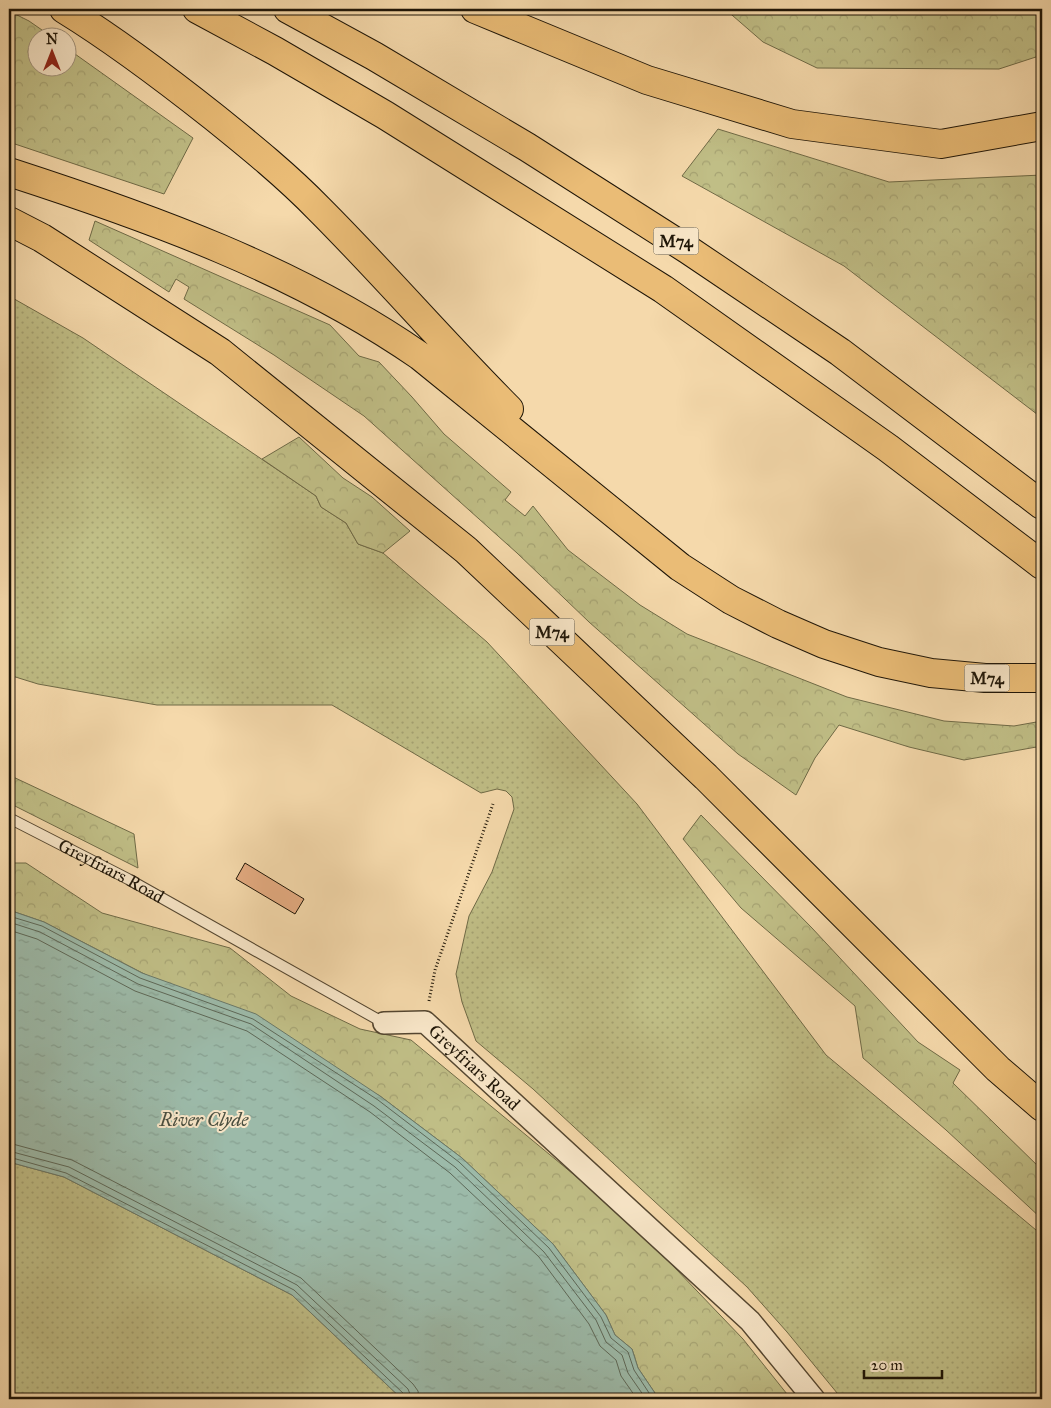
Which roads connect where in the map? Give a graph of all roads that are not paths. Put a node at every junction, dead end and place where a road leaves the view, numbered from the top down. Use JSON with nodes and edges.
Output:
{"nodes":[{"id":1,"x":64,"y":9,"type":"edge"},
{"id":2,"x":197,"y":9,"type":"edge"},
{"id":3,"x":288,"y":9,"type":"edge"},
{"id":4,"x":475,"y":9,"type":"edge"},
{"id":5,"x":1042,"y":126,"type":"edge"},
{"id":6,"x":9,"y":172,"type":"edge"},
{"id":7,"x":9,"y":221,"type":"edge"},
{"id":8,"x":1042,"y":505,"type":"edge"},
{"id":9,"x":608,"y":507,"type":"junction"},
{"id":10,"x":1042,"y":565,"type":"edge"},
{"id":11,"x":1042,"y":678,"type":"edge"},
{"id":12,"x":9,"y":818,"type":"edge"},
{"id":13,"x":384,"y":1023,"type":"joint"},
{"id":14,"x":1042,"y":1107,"type":"edge"},
{"id":15,"x":814,"y":1399,"type":"edge"}],
"edges":[{"from":1,"to":9,"type":"highway","number":"M74"},
{"from":2,"to":10,"type":"highway","number":"M74"},
{"from":3,"to":8,"type":"highway","number":"M74"},
{"from":4,"to":5,"type":"highway"},
{"from":6,"to":9,"type":"highway","number":"M74"},
{"from":7,"to":14,"type":"highway","number":"M74"},
{"from":9,"to":11,"type":"highway","number":"M74"},
{"from":12,"to":13,"type":"lane","name":"Greyfriars Road"},
{"from":13,"to":15,"type":"street","name":"Greyfriars Road"}]}
